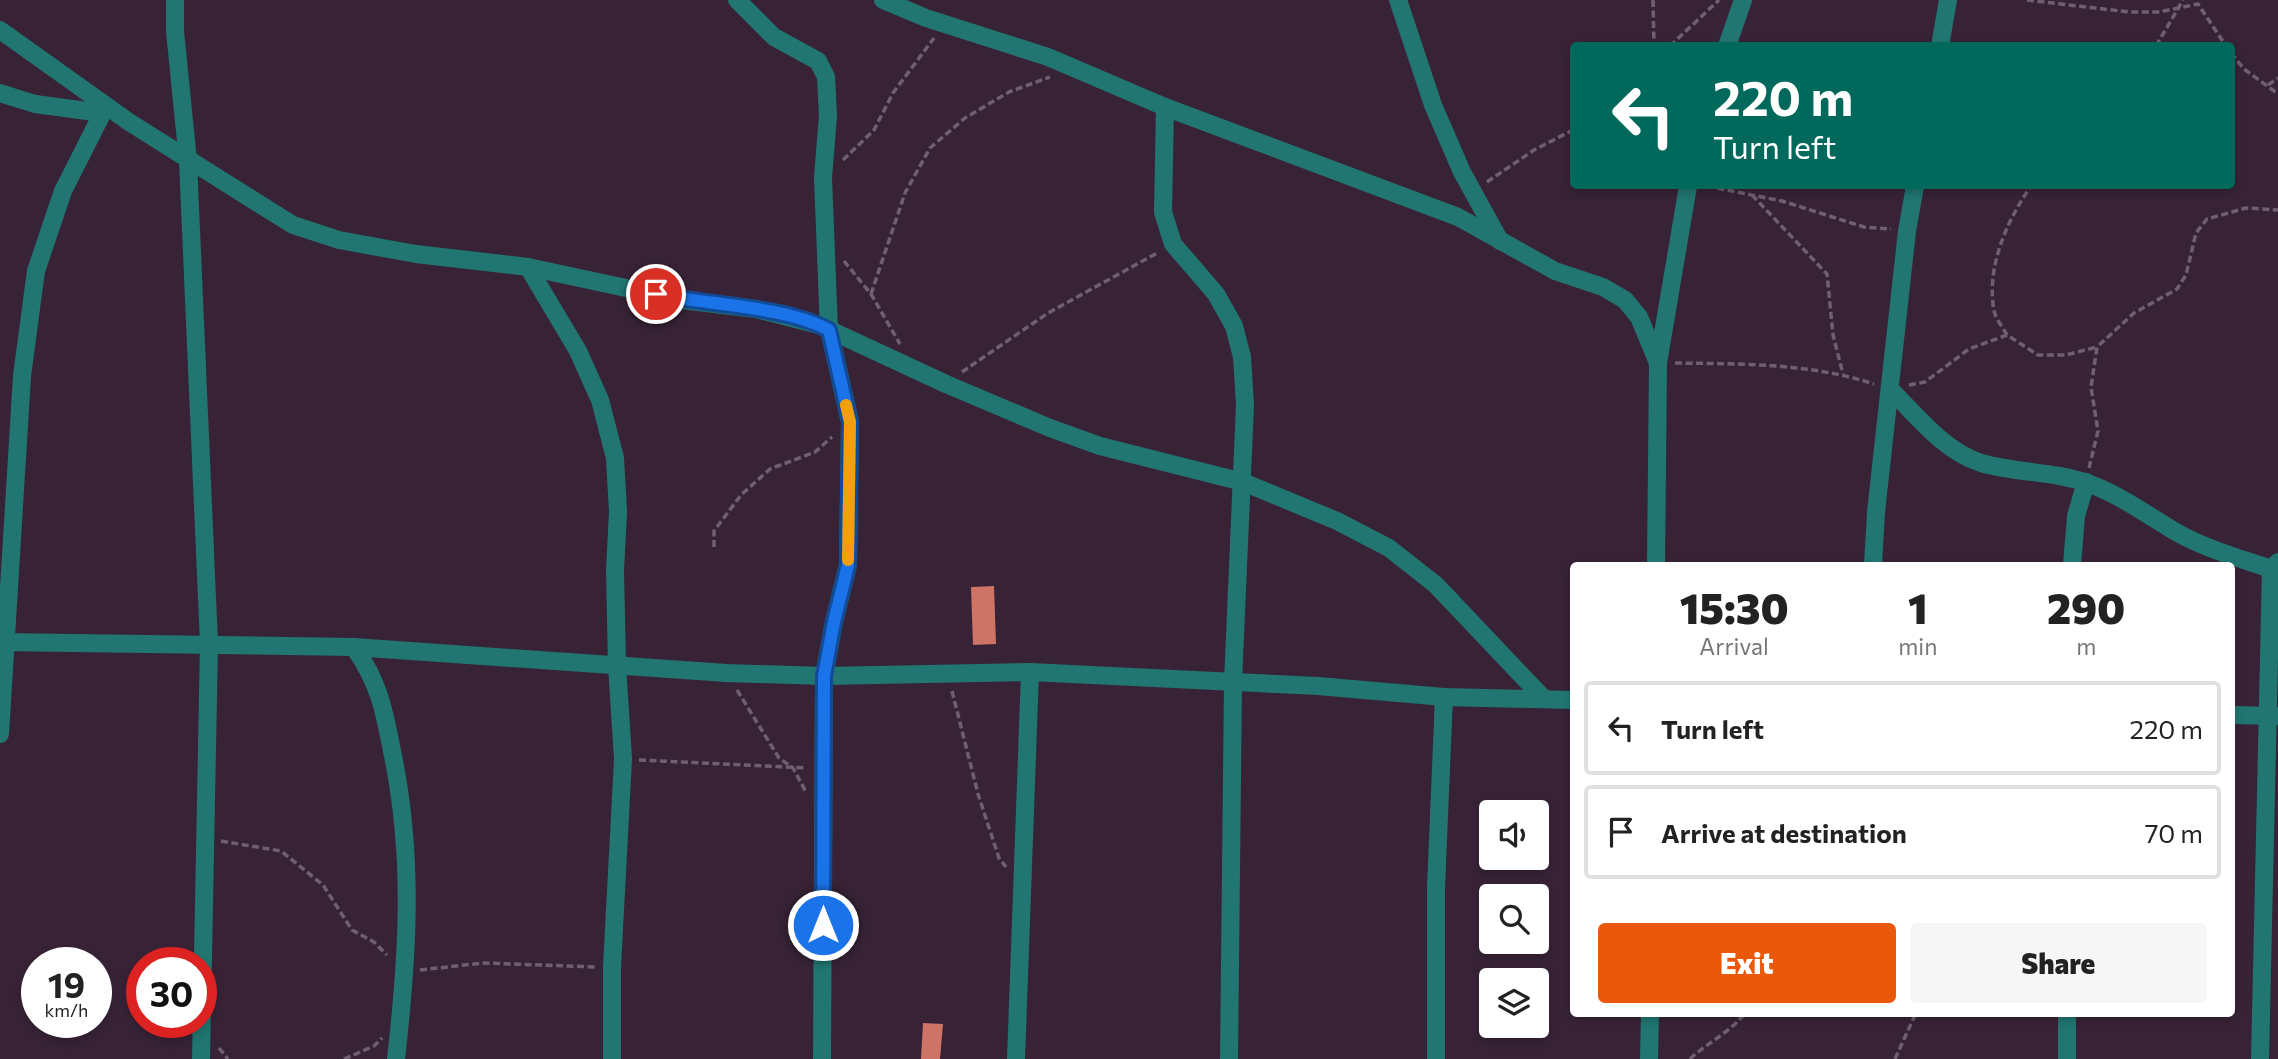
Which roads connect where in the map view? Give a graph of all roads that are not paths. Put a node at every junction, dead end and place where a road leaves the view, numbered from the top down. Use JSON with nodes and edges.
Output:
{"nodes":[{"id":1,"x":176,"y":0,"type":"edge"},
{"id":2,"x":737,"y":0,"type":"edge"},
{"id":3,"x":883,"y":0,"type":"edge"},
{"id":4,"x":1398,"y":0,"type":"edge"},
{"id":5,"x":1742,"y":0,"type":"edge"},
{"id":6,"x":1948,"y":0,"type":"edge"},
{"id":7,"x":0,"y":30,"type":"edge"},
{"id":8,"x":1728,"y":42,"type":"edge"},
{"id":9,"x":1941,"y":42,"type":"edge"},
{"id":10,"x":0,"y":93,"type":"edge"},
{"id":11,"x":1165,"y":107,"type":"junction"},
{"id":12,"x":104,"y":109,"type":"junction"},
{"id":13,"x":188,"y":161,"type":"junction"},
{"id":14,"x":1687,"y":189,"type":"edge"},
{"id":15,"x":1914,"y":189,"type":"edge"},
{"id":16,"x":1501,"y":242,"type":"junction"},
{"id":17,"x":528,"y":267,"type":"junction"},
{"id":18,"x":829,"y":330,"type":"junction"},
{"id":19,"x":1658,"y":363,"type":"junction"},
{"id":20,"x":1890,"y":389,"type":"junction"},
{"id":21,"x":1243,"y":482,"type":"junction"},
{"id":22,"x":2086,"y":482,"type":"junction"},
{"id":23,"x":1656,"y":562,"type":"edge"},
{"id":24,"x":1873,"y":562,"type":"edge"},
{"id":25,"x":2071,"y":562,"type":"edge"},
{"id":26,"x":2275,"y":566,"type":"edge"},
{"id":27,"x":2,"y":643,"type":"edge"},
{"id":28,"x":209,"y":644,"type":"junction"},
{"id":29,"x":354,"y":647,"type":"junction"},
{"id":30,"x":617,"y":666,"type":"junction"},
{"id":31,"x":1030,"y":672,"type":"junction"},
{"id":32,"x":824,"y":676,"type":"junction"},
{"id":33,"x":1233,"y":682,"type":"junction"},
{"id":34,"x":1444,"y":697,"type":"junction"},
{"id":35,"x":1544,"y":699,"type":"junction"},
{"id":36,"x":1570,"y":700,"type":"edge"},
{"id":37,"x":2235,"y":715,"type":"edge"},
{"id":38,"x":2273,"y":716,"type":"edge"},
{"id":39,"x":0,"y":734,"type":"edge"},
{"id":40,"x":1650,"y":1017,"type":"edge"},
{"id":41,"x":2067,"y":1017,"type":"edge"},
{"id":42,"x":201,"y":1059,"type":"edge"},
{"id":43,"x":396,"y":1059,"type":"edge"},
{"id":44,"x":612,"y":1059,"type":"edge"},
{"id":45,"x":822,"y":1059,"type":"edge"},
{"id":46,"x":1016,"y":1059,"type":"edge"},
{"id":47,"x":1229,"y":1059,"type":"edge"},
{"id":48,"x":1436,"y":1059,"type":"edge"},
{"id":49,"x":1648,"y":1059,"type":"edge"},
{"id":50,"x":2067,"y":1059,"type":"edge"},
{"id":51,"x":2260,"y":1059,"type":"edge"}],
"edges":[{"from":1,"to":13,"type":"street"},
{"from":2,"to":18,"type":"street"},
{"from":3,"to":11,"type":"street"},
{"from":4,"to":16,"type":"street"},
{"from":5,"to":8,"type":"street"},
{"from":6,"to":9,"type":"street"},
{"from":7,"to":12,"type":"street"},
{"from":10,"to":12,"type":"street"},
{"from":11,"to":16,"type":"street"},
{"from":11,"to":21,"type":"street"},
{"from":12,"to":13,"type":"street"},
{"from":12,"to":27,"type":"street"},
{"from":13,"to":17,"type":"street"},
{"from":13,"to":28,"type":"street"},
{"from":14,"to":19,"type":"street"},
{"from":15,"to":20,"type":"street"},
{"from":16,"to":19,"type":"street"},
{"from":17,"to":18,"type":"street"},
{"from":17,"to":30,"type":"street"},
{"from":18,"to":21,"type":"street"},
{"from":18,"to":32,"type":"street"},
{"from":19,"to":23,"type":"street"},
{"from":20,"to":22,"type":"street"},
{"from":20,"to":24,"type":"street"},
{"from":21,"to":33,"type":"street"},
{"from":21,"to":35,"type":"street"},
{"from":22,"to":25,"type":"street"},
{"from":22,"to":26,"type":"street"},
{"from":26,"to":38,"type":"street"},
{"from":27,"to":28,"type":"street"},
{"from":27,"to":39,"type":"street"},
{"from":28,"to":29,"type":"street"},
{"from":28,"to":42,"type":"street"},
{"from":29,"to":30,"type":"street"},
{"from":29,"to":43,"type":"street"},
{"from":30,"to":32,"type":"street"},
{"from":30,"to":44,"type":"street"},
{"from":31,"to":32,"type":"street"},
{"from":31,"to":33,"type":"street"},
{"from":31,"to":46,"type":"street"},
{"from":32,"to":45,"type":"street"},
{"from":33,"to":34,"type":"street"},
{"from":33,"to":47,"type":"street"},
{"from":34,"to":35,"type":"street"},
{"from":34,"to":48,"type":"street"},
{"from":35,"to":36,"type":"street"},
{"from":37,"to":38,"type":"street"},
{"from":38,"to":51,"type":"street"},
{"from":40,"to":49,"type":"street"},
{"from":41,"to":50,"type":"street"}]}
